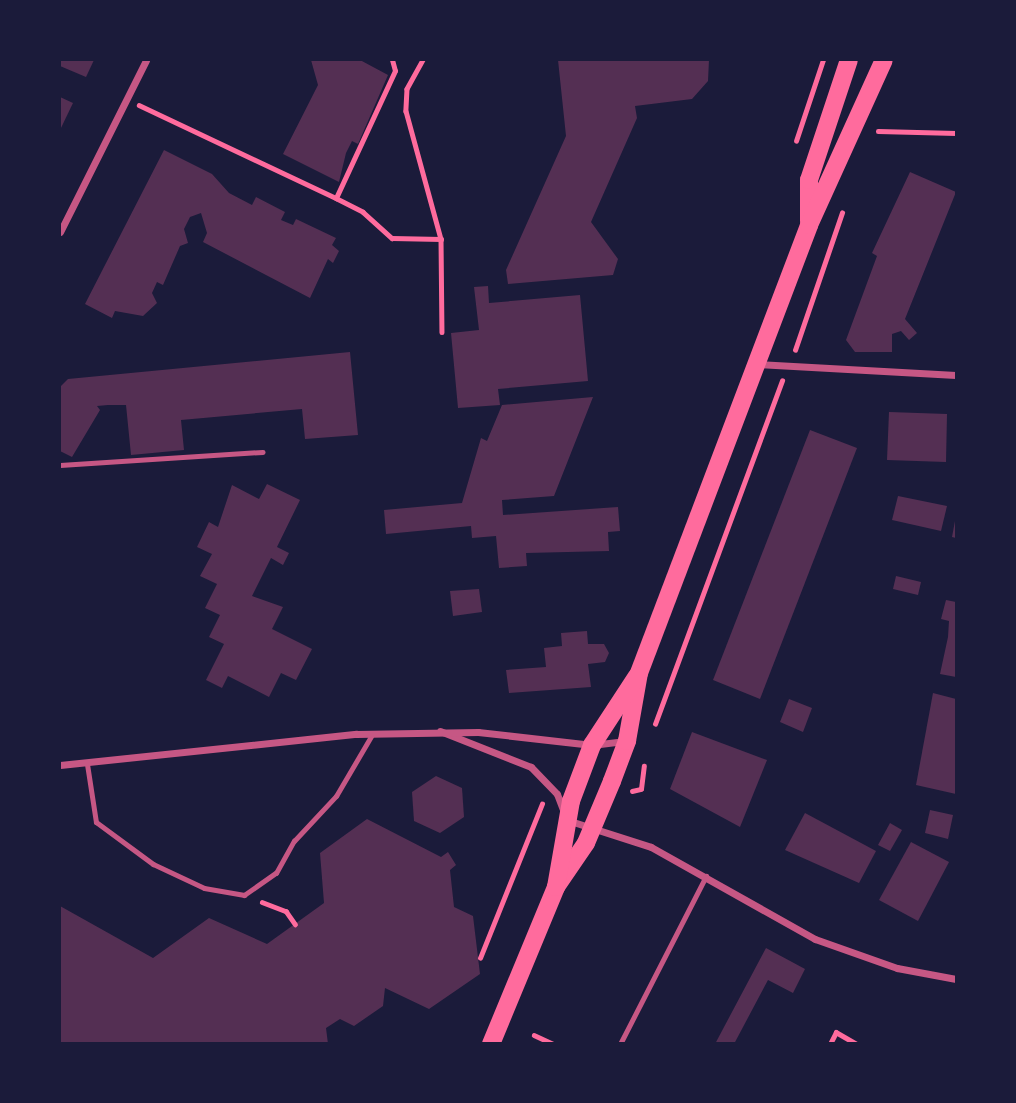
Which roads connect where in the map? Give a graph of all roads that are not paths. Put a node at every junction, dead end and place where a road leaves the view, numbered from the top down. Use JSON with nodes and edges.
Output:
{"nodes":[{"id":1,"x":146,"y":60,"type":"edge"},
{"id":2,"x":849,"y":60,"type":"edge"},
{"id":3,"x":884,"y":60,"type":"edge"},
{"id":4,"x":62,"y":223,"type":"edge"},
{"id":5,"x":809,"y":225,"type":"junction"},
{"id":6,"x":60,"y":232,"type":"edge"},
{"id":7,"x":759,"y":364,"type":"junction"},
{"id":8,"x":957,"y":375,"type":"edge"},
{"id":9,"x":263,"y":452,"type":"dead end"},
{"id":10,"x":60,"y":466,"type":"edge"},
{"id":11,"x":639,"y":673,"type":"junction"},
{"id":12,"x":440,"y":731,"type":"junction"},
{"id":13,"x":373,"y":733,"type":"junction"},
{"id":14,"x":627,"y":741,"type":"junction"},
{"id":15,"x":592,"y":745,"type":"junction"},
{"id":16,"x":87,"y":764,"type":"junction"},
{"id":17,"x":60,"y":765,"type":"edge"},
{"id":18,"x":567,"y":820,"type":"junction"},
{"id":19,"x":594,"y":824,"type":"junction"},
{"id":20,"x":706,"y":876,"type":"junction"},
{"id":21,"x":556,"y":887,"type":"junction"},
{"id":22,"x":957,"y":979,"type":"edge"},
{"id":23,"x":491,"y":1044,"type":"edge"},
{"id":24,"x":620,"y":1044,"type":"edge"}],
"edges":[{"from":1,"to":4,"type":"street"},
{"from":2,"to":5,"type":"main road"},
{"from":3,"to":5,"type":"main road"},
{"from":4,"to":6,"type":"street"},
{"from":5,"to":7,"type":"main road"},
{"from":7,"to":8,"type":"street"},
{"from":7,"to":11,"type":"main road"},
{"from":9,"to":10,"type":"lane"},
{"from":11,"to":14,"type":"main road"},
{"from":11,"to":15,"type":"main road"},
{"from":12,"to":13,"type":"street"},
{"from":12,"to":15,"type":"street"},
{"from":12,"to":18,"type":"street"},
{"from":13,"to":16,"type":"street"},
{"from":13,"to":16,"type":"lane"},
{"from":14,"to":15,"type":"street"},
{"from":14,"to":19,"type":"main road"},
{"from":15,"to":18,"type":"main road"},
{"from":16,"to":17,"type":"street"},
{"from":18,"to":19,"type":"street"},
{"from":18,"to":21,"type":"main road"},
{"from":19,"to":20,"type":"street"},
{"from":19,"to":21,"type":"main road"},
{"from":20,"to":22,"type":"street"},
{"from":20,"to":24,"type":"lane"},
{"from":21,"to":23,"type":"main road"}]}
